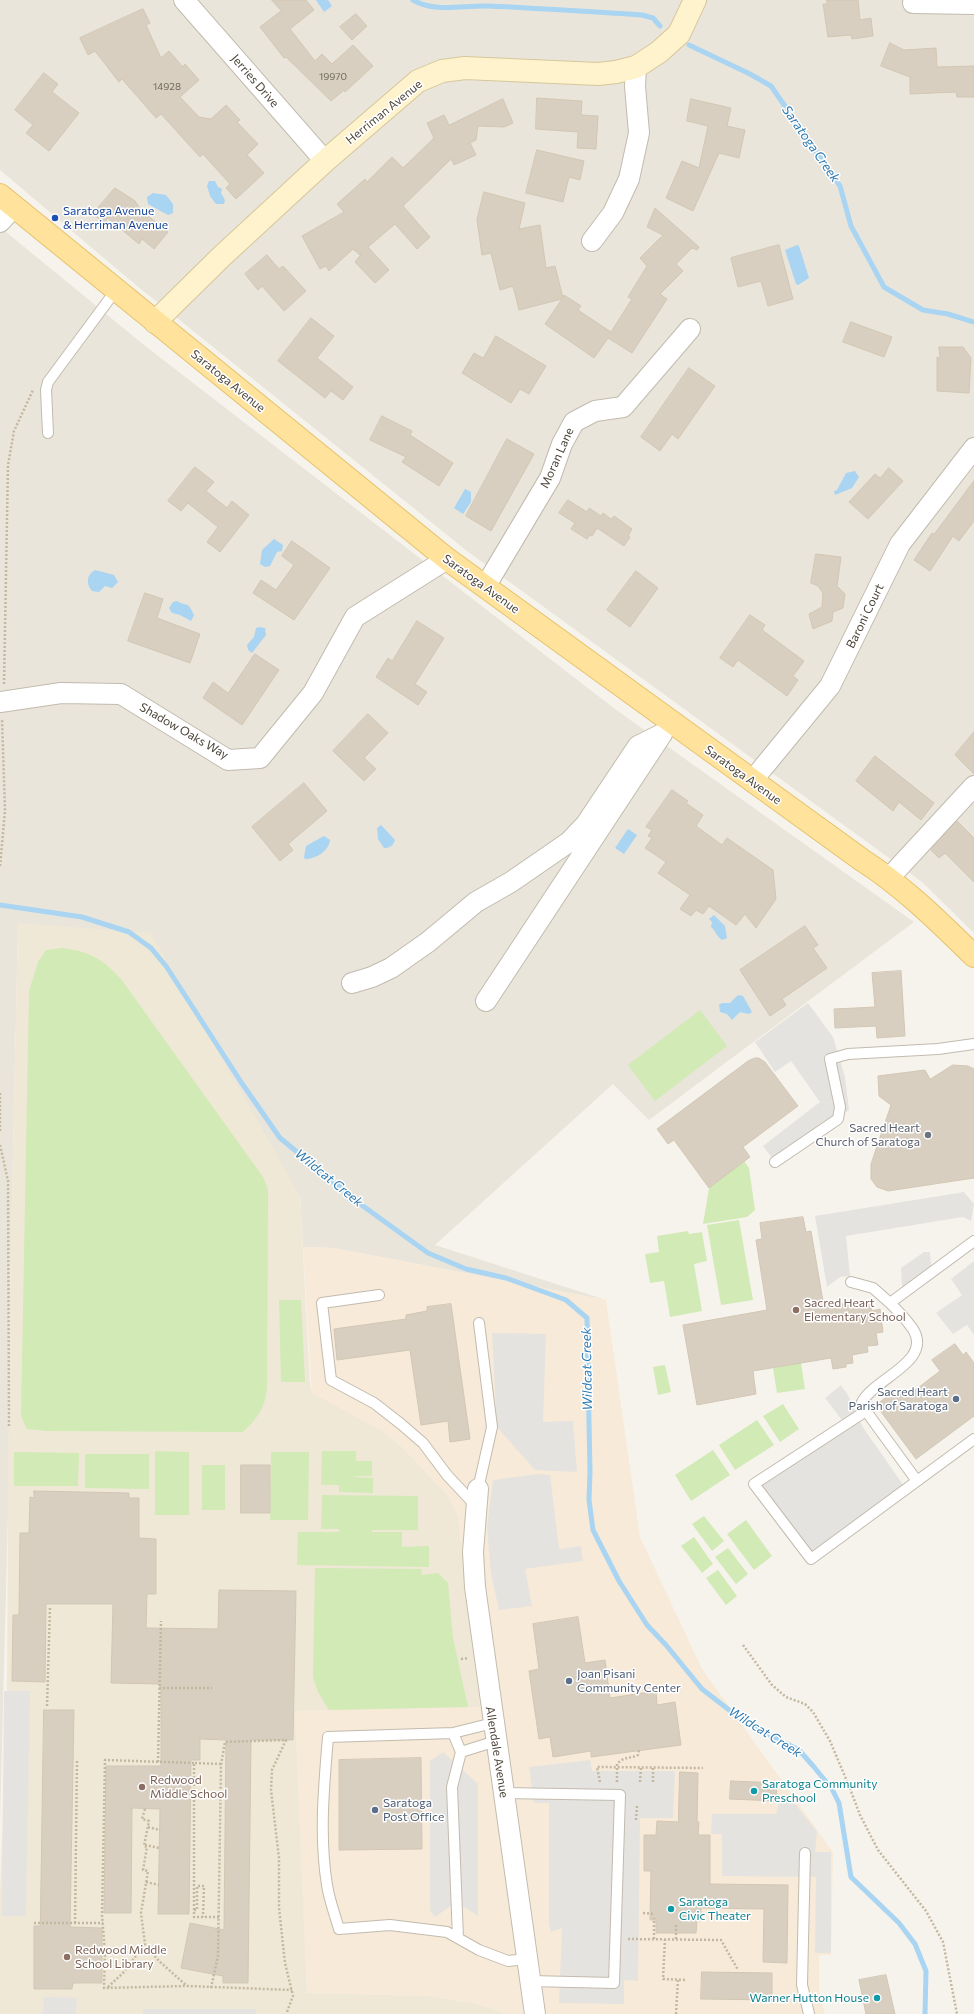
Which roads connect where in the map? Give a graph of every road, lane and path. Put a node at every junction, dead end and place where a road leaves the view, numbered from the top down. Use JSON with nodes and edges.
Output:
{"nodes":[{"id":1,"x":184,"y":0,"type":"edge"},
{"id":2,"x":695,"y":0,"type":"edge"},
{"id":3,"x":914,"y":3,"type":"dead end"},
{"id":4,"x":974,"y":4,"type":"edge"},
{"id":5,"x":636,"y":67,"type":"junction"},
{"id":6,"x":325,"y":162,"type":"junction"},
{"id":7,"x":5,"y":208,"type":"edge"},
{"id":8,"x":592,"y":241,"type":"dead end"},
{"id":9,"x":116,"y":290,"type":"junction"},
{"id":10,"x":155,"y":322,"type":"junction"},
{"id":11,"x":690,"y":329,"type":"dead end"},
{"id":12,"x":37,"y":384,"type":"dead end"},
{"id":13,"x":48,"y":433,"type":"dead end"},
{"id":14,"x":974,"y":448,"type":"edge"},
{"id":15,"x":447,"y":559,"type":"junction"},
{"id":16,"x":485,"y":587,"type":"junction"},
{"id":17,"x":1,"y":702,"type":"edge"},
{"id":18,"x":666,"y":728,"type":"junction"},
{"id":19,"x":752,"y":781,"type":"junction"},
{"id":20,"x":974,"y":786,"type":"edge"},
{"id":21,"x":0,"y":866,"type":"edge"},
{"id":22,"x":889,"y":878,"type":"junction"},
{"id":23,"x":974,"y":956,"type":"edge"},
{"id":24,"x":352,"y":983,"type":"dead end"},
{"id":25,"x":486,"y":1001,"type":"dead end"},
{"id":26,"x":974,"y":1044,"type":"edge"},
{"id":27,"x":0,"y":1093,"type":"edge"},
{"id":28,"x":0,"y":1133,"type":"edge"},
{"id":29,"x":0,"y":1145,"type":"edge"},
{"id":30,"x":774,"y":1162,"type":"dead end"},
{"id":31,"x":974,"y":1241,"type":"edge"},
{"id":32,"x":851,"y":1282,"type":"dead end"},
{"id":33,"x":379,"y":1295,"type":"dead end"},
{"id":34,"x":890,"y":1302,"type":"junction"},
{"id":35,"x":479,"y":1323,"type":"dead end"},
{"id":36,"x":866,"y":1411,"type":"junction"},
{"id":37,"x":9,"y":1426,"type":"dead end"},
{"id":38,"x":974,"y":1439,"type":"edge"},
{"id":39,"x":917,"y":1481,"type":"junction"},
{"id":40,"x":477,"y":1497,"type":"junction"},
{"id":41,"x":50,"y":1607,"type":"dead end"},
{"id":42,"x":161,"y":1621,"type":"dead end"},
{"id":43,"x":743,"y":1645,"type":"dead end"},
{"id":44,"x":159,"y":1688,"type":"junction"},
{"id":45,"x":212,"y":1688,"type":"dead end"},
{"id":46,"x":47,"y":1706,"type":"dead end"},
{"id":47,"x":494,"y":1732,"type":"junction"},
{"id":48,"x":453,"y":1733,"type":"junction"},
{"id":49,"x":639,"y":1750,"type":"dead end"},
{"id":50,"x":461,"y":1752,"type":"junction"},
{"id":51,"x":77,"y":1760,"type":"dead end"},
{"id":52,"x":158,"y":1762,"type":"junction"},
{"id":53,"x":194,"y":1763,"type":"junction"},
{"id":54,"x":221,"y":1764,"type":"junction"},
{"id":55,"x":616,"y":1767,"type":"junction"},
{"id":56,"x":641,"y":1768,"type":"junction"},
{"id":57,"x":653,"y":1768,"type":"junction"},
{"id":58,"x":703,"y":1768,"type":"dead end"},
{"id":59,"x":600,"y":1782,"type":"dead end"},
{"id":60,"x":616,"y":1782,"type":"dead end"},
{"id":61,"x":640,"y":1782,"type":"dead end"},
{"id":62,"x":653,"y":1783,"type":"dead end"},
{"id":63,"x":504,"y":1793,"type":"junction"},
{"id":64,"x":637,"y":1806,"type":"dead end"},
{"id":65,"x":145,"y":1809,"type":"dead end"},
{"id":66,"x":636,"y":1820,"type":"dead end"},
{"id":67,"x":148,"y":1827,"type":"junction"},
{"id":68,"x":160,"y":1830,"type":"dead end"},
{"id":69,"x":144,"y":1845,"type":"junction"},
{"id":70,"x":159,"y":1848,"type":"dead end"},
{"id":71,"x":805,"y":1853,"type":"dead end"},
{"id":72,"x":146,"y":1882,"type":"junction"},
{"id":73,"x":159,"y":1885,"type":"dead end"},
{"id":74,"x":194,"y":1910,"type":"junction"},
{"id":75,"x":643,"y":1913,"type":"dead end"},
{"id":76,"x":219,"y":1916,"type":"junction"},
{"id":77,"x":203,"y":1917,"type":"junction"},
{"id":78,"x":34,"y":1923,"type":"dead end"},
{"id":79,"x":75,"y":1923,"type":"junction"},
{"id":80,"x":103,"y":1923,"type":"junction"},
{"id":81,"x":676,"y":1925,"type":"dead end"},
{"id":82,"x":458,"y":1938,"type":"junction"},
{"id":83,"x":626,"y":1939,"type":"dead end"},
{"id":84,"x":654,"y":1939,"type":"junction"},
{"id":85,"x":665,"y":1939,"type":"junction"},
{"id":86,"x":676,"y":1939,"type":"junction"},
{"id":87,"x":145,"y":1944,"type":"junction"},
{"id":88,"x":527,"y":1959,"type":"junction"},
{"id":89,"x":738,"y":1970,"type":"dead end"},
{"id":90,"x":678,"y":1980,"type":"junction"},
{"id":91,"x":686,"y":1980,"type":"dead end"},
{"id":92,"x":530,"y":1981,"type":"junction"},
{"id":93,"x":187,"y":1986,"type":"junction"},
{"id":94,"x":108,"y":1987,"type":"junction"},
{"id":95,"x":211,"y":1988,"type":"junction"},
{"id":96,"x":292,"y":1990,"type":"junction"},
{"id":97,"x":287,"y":2012,"type":"dead end"},
{"id":98,"x":534,"y":2014,"type":"edge"},
{"id":99,"x":676,"y":2014,"type":"edge"},
{"id":100,"x":809,"y":2014,"type":"edge"},
{"id":101,"x":957,"y":2014,"type":"edge"}],
"edges":[{"from":1,"to":6,"type":"street","name":"Jerries Drive"},
{"from":2,"to":5,"type":"street","name":"Herriman Avenue"},
{"from":3,"to":4,"type":"street"},
{"from":5,"to":6,"type":"street","name":"Herriman Avenue"},
{"from":5,"to":8,"type":"street"},
{"from":6,"to":10,"type":"street","name":"Herriman Avenue"},
{"from":7,"to":9,"type":"main road","name":"Saratoga Avenue"},
{"from":9,"to":10,"type":"main road","name":"Saratoga Avenue"},
{"from":9,"to":13,"type":"lane"},
{"from":10,"to":15,"type":"main road","name":"Saratoga Avenue"},
{"from":11,"to":16,"type":"street","name":"Moran Lane"},
{"from":12,"to":17,"type":"path"},
{"from":14,"to":19,"type":"street","name":"Baroni Court"},
{"from":15,"to":16,"type":"main road","name":"Saratoga Avenue"},
{"from":15,"to":17,"type":"street","name":"Shadow Oaks Way"},
{"from":16,"to":18,"type":"main road","name":"Saratoga Avenue"},
{"from":17,"to":21,"type":"path"},
{"from":18,"to":19,"type":"main road","name":"Saratoga Avenue"},
{"from":18,"to":24,"type":"street"},
{"from":18,"to":25,"type":"street"},
{"from":19,"to":22,"type":"main road","name":"Saratoga Avenue"},
{"from":20,"to":22,"type":"street"},
{"from":22,"to":23,"type":"main road","name":"Saratoga Avenue"},
{"from":26,"to":30,"type":"lane"},
{"from":27,"to":28,"type":"path"},
{"from":29,"to":37,"type":"path"},
{"from":31,"to":34,"type":"lane"},
{"from":32,"to":34,"type":"lane"},
{"from":33,"to":40,"type":"lane"},
{"from":34,"to":36,"type":"lane"},
{"from":35,"to":40,"type":"lane"},
{"from":36,"to":39,"type":"lane"},
{"from":36,"to":39,"type":"lane"},
{"from":38,"to":39,"type":"lane"},
{"from":40,"to":47,"type":"street","name":"Allendale Avenue"},
{"from":41,"to":46,"type":"path"},
{"from":42,"to":44,"type":"path"},
{"from":43,"to":101,"type":"path"},
{"from":44,"to":45,"type":"path"},
{"from":44,"to":52,"type":"path"},
{"from":47,"to":48,"type":"lane"},
{"from":47,"to":50,"type":"lane"},
{"from":47,"to":63,"type":"street","name":"Allendale Avenue"},
{"from":48,"to":50,"type":"lane"},
{"from":48,"to":82,"type":"lane"},
{"from":49,"to":55,"type":"path"},
{"from":50,"to":82,"type":"lane"},
{"from":51,"to":79,"type":"path"},
{"from":52,"to":53,"type":"path"},
{"from":52,"to":80,"type":"path"},
{"from":53,"to":54,"type":"path"},
{"from":53,"to":74,"type":"path"},
{"from":54,"to":76,"type":"path"},
{"from":54,"to":96,"type":"path"},
{"from":55,"to":56,"type":"path"},
{"from":55,"to":59,"type":"path"},
{"from":55,"to":60,"type":"path"},
{"from":56,"to":57,"type":"path"},
{"from":56,"to":61,"type":"path"},
{"from":57,"to":58,"type":"path"},
{"from":57,"to":62,"type":"path"},
{"from":63,"to":88,"type":"street","name":"Allendale Avenue"},
{"from":63,"to":92,"type":"lane"},
{"from":64,"to":66,"type":"path"},
{"from":65,"to":67,"type":"path"},
{"from":67,"to":68,"type":"path"},
{"from":67,"to":69,"type":"path"},
{"from":69,"to":70,"type":"path"},
{"from":69,"to":72,"type":"path"},
{"from":71,"to":100,"type":"lane"},
{"from":72,"to":73,"type":"path"},
{"from":72,"to":87,"type":"path"},
{"from":74,"to":77,"type":"path"},
{"from":74,"to":77,"type":"path"},
{"from":75,"to":84,"type":"path"},
{"from":76,"to":77,"type":"path"},
{"from":76,"to":95,"type":"path"},
{"from":78,"to":79,"type":"path"},
{"from":79,"to":80,"type":"path"},
{"from":80,"to":94,"type":"path"},
{"from":81,"to":86,"type":"path"},
{"from":82,"to":88,"type":"lane"},
{"from":83,"to":84,"type":"path"},
{"from":84,"to":85,"type":"path"},
{"from":85,"to":86,"type":"path"},
{"from":85,"to":90,"type":"path"},
{"from":86,"to":89,"type":"path"},
{"from":87,"to":93,"type":"path"},
{"from":87,"to":94,"type":"path"},
{"from":88,"to":92,"type":"street","name":"Allendale Avenue"},
{"from":90,"to":91,"type":"path"},
{"from":90,"to":99,"type":"path"},
{"from":92,"to":98,"type":"street","name":"Allendale Avenue"},
{"from":93,"to":94,"type":"path"},
{"from":93,"to":95,"type":"path"},
{"from":95,"to":96,"type":"path"},
{"from":96,"to":97,"type":"path"}]}
